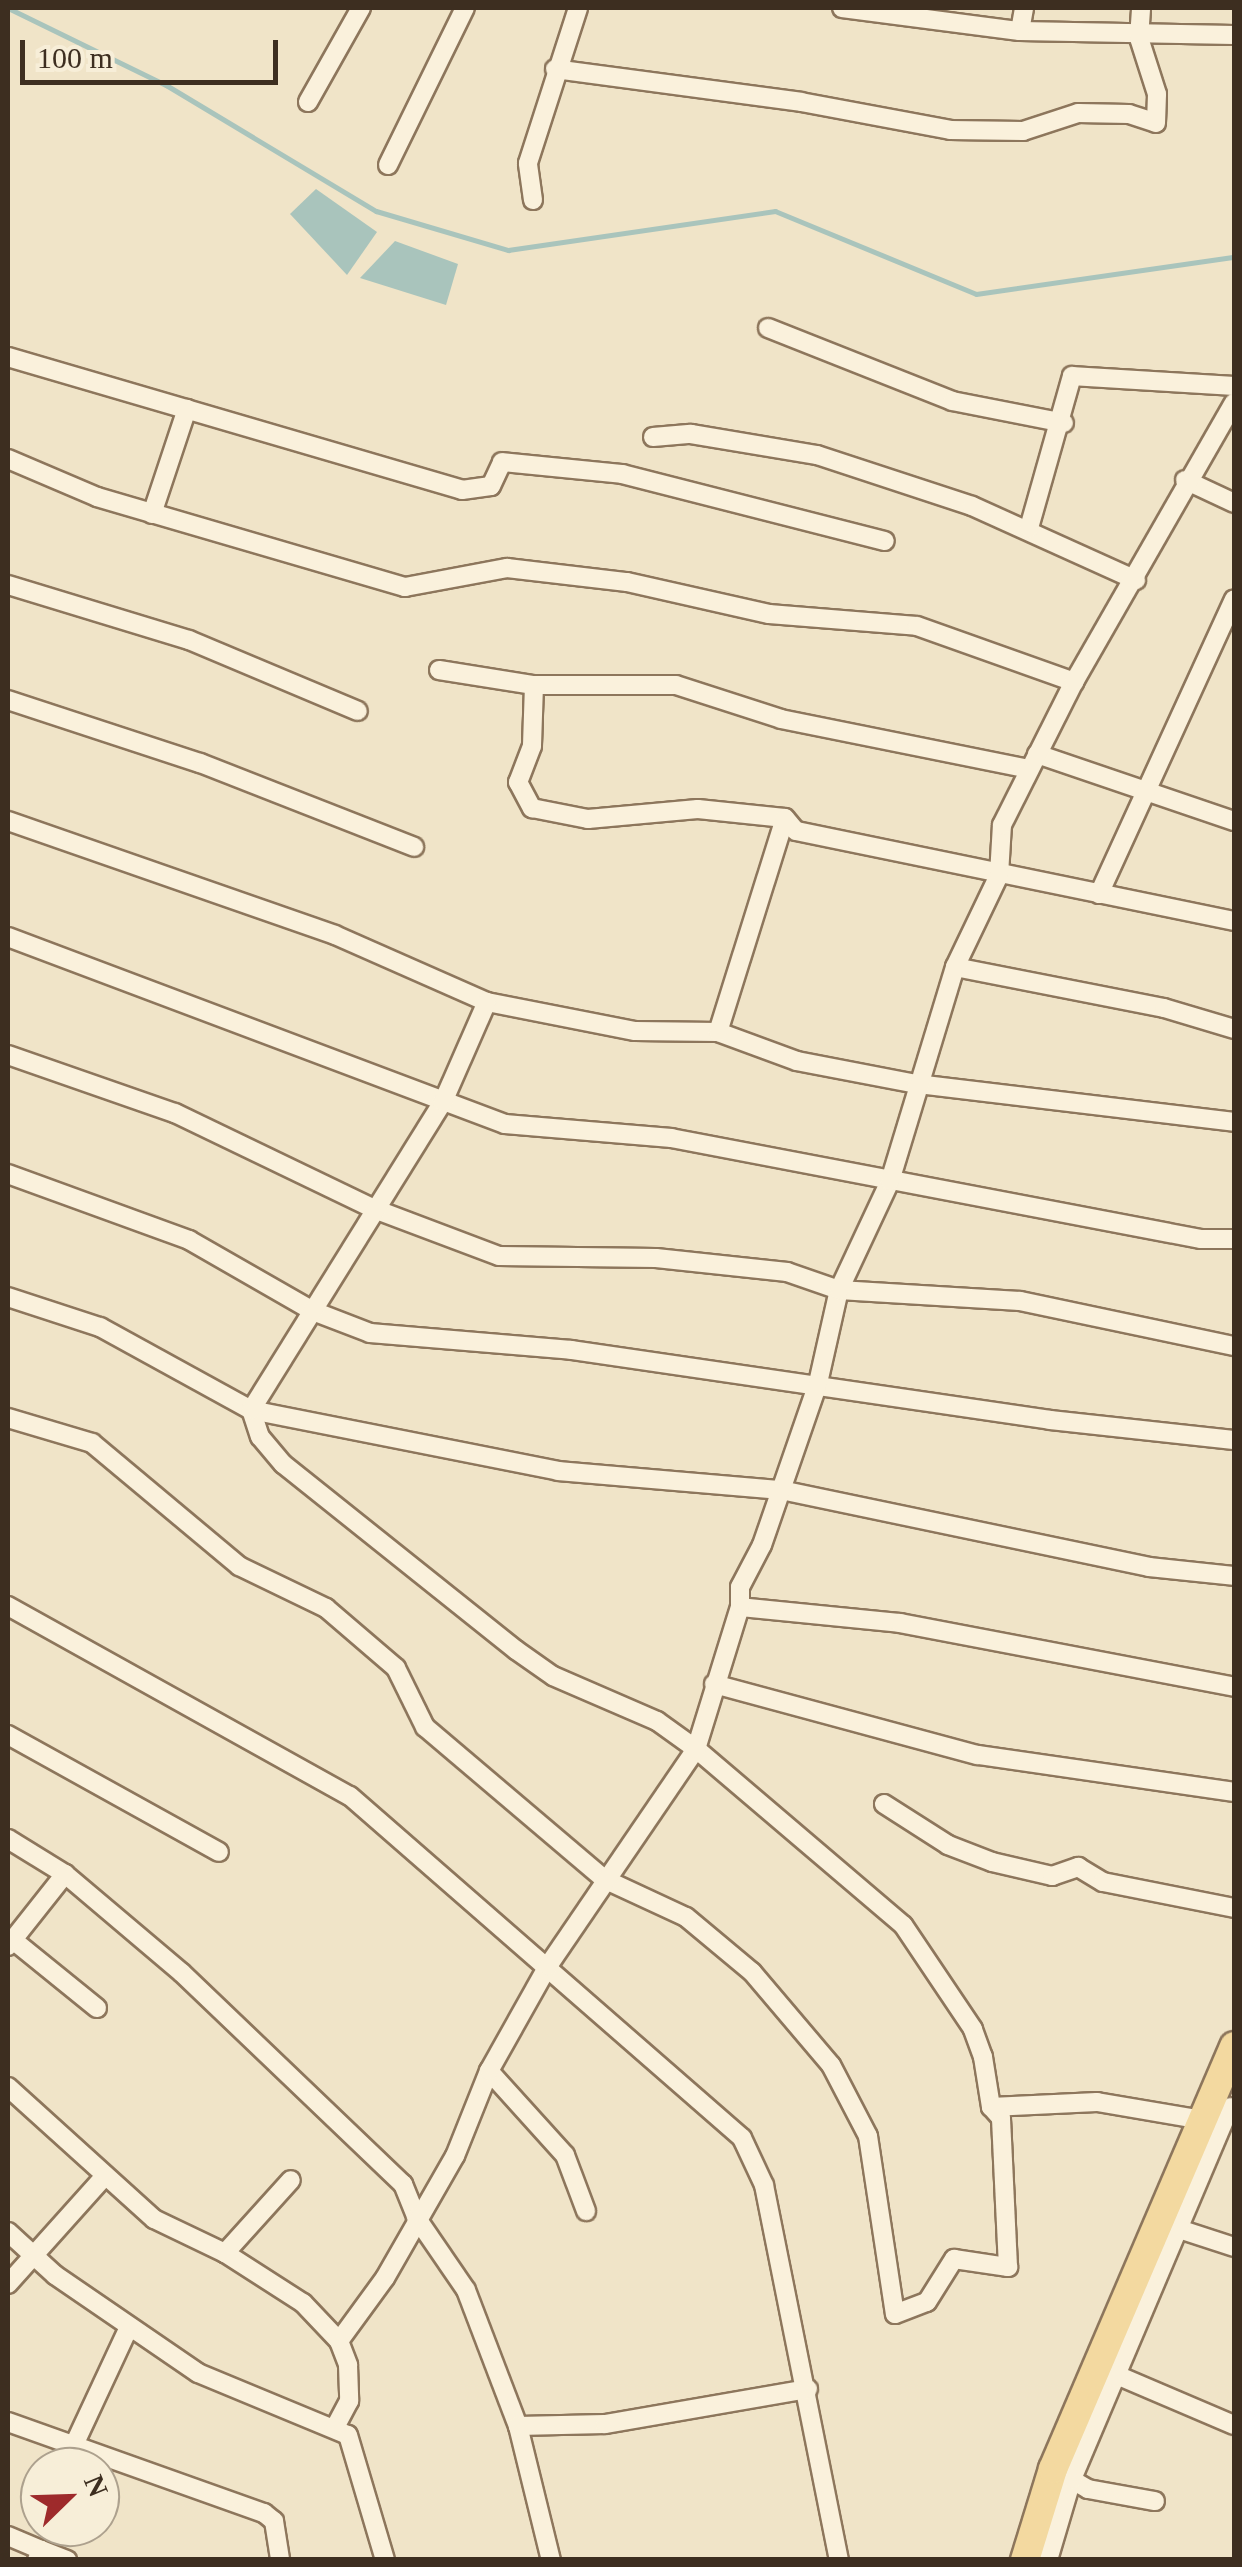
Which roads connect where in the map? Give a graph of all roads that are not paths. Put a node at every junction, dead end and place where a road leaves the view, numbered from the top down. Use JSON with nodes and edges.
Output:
{"nodes":[{"id":1,"x":361,"y":8,"type":"edge"},
{"id":2,"x":465,"y":8,"type":"edge"},
{"id":3,"x":578,"y":8,"type":"edge"},
{"id":4,"x":842,"y":8,"type":"edge"},
{"id":5,"x":1024,"y":8,"type":"edge"},
{"id":6,"x":1140,"y":8,"type":"edge"},
{"id":7,"x":1020,"y":31,"type":"junction"},
{"id":8,"x":1234,"y":35,"type":"edge"},
{"id":9,"x":1139,"y":38,"type":"junction"},
{"id":10,"x":555,"y":69,"type":"junction"},
{"id":11,"x":308,"y":102,"type":"dead end"},
{"id":12,"x":388,"y":164,"type":"dead end"},
{"id":13,"x":533,"y":200,"type":"dead end"},
{"id":14,"x":768,"y":328,"type":"dead end"},
{"id":15,"x":8,"y":357,"type":"edge"},
{"id":16,"x":1234,"y":386,"type":"edge"},
{"id":17,"x":1234,"y":404,"type":"edge"},
{"id":18,"x":187,"y":408,"type":"junction"},
{"id":19,"x":1064,"y":423,"type":"junction"},
{"id":20,"x":652,"y":436,"type":"dead end"},
{"id":21,"x":8,"y":459,"type":"edge"},
{"id":22,"x":1185,"y":480,"type":"junction"},
{"id":23,"x":1234,"y":503,"type":"edge"},
{"id":24,"x":152,"y":514,"type":"junction"},
{"id":25,"x":1028,"y":528,"type":"junction"},
{"id":26,"x":885,"y":541,"type":"dead end"},
{"id":27,"x":1136,"y":580,"type":"junction"},
{"id":28,"x":8,"y":585,"type":"edge"},
{"id":29,"x":1234,"y":599,"type":"edge"},
{"id":30,"x":1228,"y":640,"type":"edge"},
{"id":31,"x":438,"y":670,"type":"dead end"},
{"id":32,"x":1074,"y":682,"type":"junction"},
{"id":33,"x":534,"y":685,"type":"junction"},
{"id":34,"x":8,"y":700,"type":"edge"},
{"id":35,"x":358,"y":711,"type":"dead end"},
{"id":36,"x":1033,"y":762,"type":"junction"},
{"id":37,"x":1142,"y":791,"type":"junction"},
{"id":38,"x":784,"y":818,"type":"junction"},
{"id":39,"x":8,"y":821,"type":"edge"},
{"id":40,"x":1234,"y":821,"type":"edge"},
{"id":41,"x":414,"y":847,"type":"dead end"},
{"id":42,"x":999,"y":875,"type":"junction"},
{"id":43,"x":1099,"y":894,"type":"junction"},
{"id":44,"x":1234,"y":921,"type":"edge"},
{"id":45,"x":8,"y":936,"type":"edge"},
{"id":46,"x":955,"y":968,"type":"junction"},
{"id":47,"x":487,"y":1002,"type":"junction"},
{"id":48,"x":1234,"y":1029,"type":"edge"},
{"id":49,"x":718,"y":1032,"type":"junction"},
{"id":50,"x":8,"y":1056,"type":"edge"},
{"id":51,"x":917,"y":1084,"type":"junction"},
{"id":52,"x":443,"y":1102,"type":"junction"},
{"id":53,"x":1234,"y":1122,"type":"edge"},
{"id":54,"x":8,"y":1174,"type":"edge"},
{"id":55,"x":890,"y":1181,"type":"junction"},
{"id":56,"x":376,"y":1210,"type":"junction"},
{"id":57,"x":1234,"y":1239,"type":"edge"},
{"id":58,"x":840,"y":1290,"type":"junction"},
{"id":59,"x":8,"y":1297,"type":"edge"},
{"id":60,"x":313,"y":1311,"type":"junction"},
{"id":61,"x":1234,"y":1346,"type":"edge"},
{"id":62,"x":818,"y":1383,"type":"junction"},
{"id":63,"x":251,"y":1410,"type":"junction"},
{"id":64,"x":8,"y":1418,"type":"edge"},
{"id":65,"x":1234,"y":1440,"type":"edge"},
{"id":66,"x":781,"y":1490,"type":"junction"},
{"id":67,"x":1234,"y":1576,"type":"edge"},
{"id":68,"x":8,"y":1606,"type":"edge"},
{"id":69,"x":740,"y":1607,"type":"junction"},
{"id":70,"x":714,"y":1684,"type":"junction"},
{"id":71,"x":1234,"y":1688,"type":"edge"},
{"id":72,"x":8,"y":1734,"type":"edge"},
{"id":73,"x":696,"y":1749,"type":"junction"},
{"id":74,"x":1234,"y":1792,"type":"edge"},
{"id":75,"x":884,"y":1804,"type":"dead end"},
{"id":76,"x":8,"y":1839,"type":"edge"},
{"id":77,"x":219,"y":1852,"type":"dead end"},
{"id":78,"x":65,"y":1874,"type":"junction"},
{"id":79,"x":604,"y":1879,"type":"junction"},
{"id":80,"x":1234,"y":1908,"type":"edge"},
{"id":81,"x":10,"y":1943,"type":"edge"},
{"id":82,"x":548,"y":1966,"type":"junction"},
{"id":83,"x":97,"y":2008,"type":"dead end"},
{"id":84,"x":1234,"y":2046,"type":"edge"},
{"id":85,"x":489,"y":2071,"type":"junction"},
{"id":86,"x":8,"y":2087,"type":"edge"},
{"id":87,"x":991,"y":2107,"type":"junction"},
{"id":88,"x":1220,"y":2108,"type":"edge"},
{"id":89,"x":104,"y":2176,"type":"junction"},
{"id":90,"x":291,"y":2180,"type":"dead end"},
{"id":91,"x":586,"y":2211,"type":"dead end"},
{"id":92,"x":416,"y":2216,"type":"junction"},
{"id":93,"x":1180,"y":2229,"type":"junction"},
{"id":94,"x":8,"y":2232,"type":"edge"},
{"id":95,"x":1234,"y":2247,"type":"edge"},
{"id":96,"x":225,"y":2253,"type":"junction"},
{"id":97,"x":34,"y":2258,"type":"junction"},
{"id":98,"x":8,"y":2284,"type":"edge"},
{"id":99,"x":128,"y":2329,"type":"junction"},
{"id":100,"x":339,"y":2341,"type":"junction"},
{"id":101,"x":1105,"y":2370,"type":"junction"},
{"id":102,"x":808,"y":2390,"type":"junction"},
{"id":103,"x":8,"y":2422,"type":"edge"},
{"id":104,"x":1234,"y":2425,"type":"edge"},
{"id":105,"x":518,"y":2426,"type":"junction"},
{"id":106,"x":335,"y":2428,"type":"junction"},
{"id":107,"x":74,"y":2446,"type":"junction"},
{"id":108,"x":1063,"y":2474,"type":"junction"},
{"id":109,"x":1155,"y":2501,"type":"dead end"},
{"id":110,"x":8,"y":2536,"type":"edge"},
{"id":111,"x":39,"y":2555,"type":"edge"},
{"id":112,"x":67,"y":2560,"type":"edge"},
{"id":113,"x":280,"y":2560,"type":"edge"},
{"id":114,"x":385,"y":2560,"type":"edge"},
{"id":115,"x":550,"y":2560,"type":"edge"},
{"id":116,"x":839,"y":2560,"type":"edge"},
{"id":117,"x":1025,"y":2560,"type":"edge"},
{"id":118,"x":1048,"y":2560,"type":"edge"}],
"edges":[{"from":1,"to":11,"type":"street"},
{"from":2,"to":12,"type":"street"},
{"from":3,"to":10,"type":"street"},
{"from":4,"to":7,"type":"street"},
{"from":5,"to":7,"type":"street"},
{"from":6,"to":9,"type":"street"},
{"from":7,"to":9,"type":"street"},
{"from":8,"to":9,"type":"street"},
{"from":9,"to":10,"type":"street"},
{"from":10,"to":13,"type":"street"},
{"from":14,"to":19,"type":"street"},
{"from":15,"to":18,"type":"street"},
{"from":16,"to":19,"type":"street"},
{"from":17,"to":22,"type":"street"},
{"from":18,"to":24,"type":"street"},
{"from":18,"to":26,"type":"street"},
{"from":19,"to":25,"type":"street"},
{"from":20,"to":25,"type":"street"},
{"from":21,"to":24,"type":"street"},
{"from":22,"to":23,"type":"street"},
{"from":22,"to":27,"type":"street"},
{"from":24,"to":32,"type":"street"},
{"from":25,"to":27,"type":"street"},
{"from":27,"to":32,"type":"street"},
{"from":28,"to":35,"type":"street"},
{"from":29,"to":30,"type":"street"},
{"from":30,"to":37,"type":"street"},
{"from":31,"to":33,"type":"street"},
{"from":32,"to":36,"type":"street"},
{"from":33,"to":36,"type":"street"},
{"from":33,"to":38,"type":"street"},
{"from":34,"to":41,"type":"street"},
{"from":36,"to":37,"type":"street"},
{"from":36,"to":42,"type":"street"},
{"from":37,"to":40,"type":"street"},
{"from":37,"to":43,"type":"street"},
{"from":38,"to":42,"type":"street"},
{"from":38,"to":49,"type":"street"},
{"from":39,"to":47,"type":"street"},
{"from":42,"to":43,"type":"street"},
{"from":42,"to":46,"type":"street"},
{"from":43,"to":44,"type":"street"},
{"from":45,"to":52,"type":"street"},
{"from":46,"to":48,"type":"street"},
{"from":46,"to":51,"type":"street"},
{"from":47,"to":49,"type":"street"},
{"from":47,"to":52,"type":"street"},
{"from":49,"to":51,"type":"street"},
{"from":50,"to":56,"type":"street"},
{"from":51,"to":53,"type":"street"},
{"from":51,"to":55,"type":"street"},
{"from":52,"to":55,"type":"street"},
{"from":52,"to":56,"type":"street"},
{"from":54,"to":60,"type":"street"},
{"from":55,"to":57,"type":"street"},
{"from":55,"to":58,"type":"street"},
{"from":56,"to":58,"type":"street"},
{"from":56,"to":60,"type":"street"},
{"from":58,"to":61,"type":"street"},
{"from":58,"to":62,"type":"street"},
{"from":59,"to":63,"type":"street"},
{"from":60,"to":62,"type":"street"},
{"from":60,"to":63,"type":"street"},
{"from":62,"to":65,"type":"street"},
{"from":62,"to":66,"type":"street"},
{"from":63,"to":66,"type":"street"},
{"from":63,"to":73,"type":"street"},
{"from":64,"to":79,"type":"street"},
{"from":66,"to":67,"type":"street"},
{"from":66,"to":69,"type":"street"},
{"from":68,"to":82,"type":"street"},
{"from":69,"to":70,"type":"street"},
{"from":69,"to":71,"type":"street"},
{"from":70,"to":73,"type":"street"},
{"from":70,"to":74,"type":"street"},
{"from":72,"to":77,"type":"street"},
{"from":73,"to":79,"type":"street"},
{"from":73,"to":87,"type":"street"},
{"from":75,"to":80,"type":"street"},
{"from":76,"to":78,"type":"street"},
{"from":78,"to":81,"type":"street"},
{"from":78,"to":92,"type":"street"},
{"from":79,"to":82,"type":"street"},
{"from":79,"to":87,"type":"street"},
{"from":81,"to":83,"type":"street"},
{"from":82,"to":85,"type":"street"},
{"from":82,"to":102,"type":"street"},
{"from":84,"to":88,"type":"main road"},
{"from":85,"to":91,"type":"street"},
{"from":85,"to":92,"type":"street"},
{"from":86,"to":89,"type":"street"},
{"from":87,"to":88,"type":"street"},
{"from":88,"to":93,"type":"street"},
{"from":88,"to":101,"type":"main road"},
{"from":89,"to":96,"type":"street"},
{"from":89,"to":97,"type":"street"},
{"from":90,"to":96,"type":"street"},
{"from":92,"to":100,"type":"street"},
{"from":92,"to":105,"type":"street"},
{"from":93,"to":95,"type":"street"},
{"from":93,"to":101,"type":"street"},
{"from":94,"to":97,"type":"street"},
{"from":96,"to":100,"type":"street"},
{"from":97,"to":98,"type":"street"},
{"from":97,"to":99,"type":"street"},
{"from":99,"to":106,"type":"street"},
{"from":99,"to":107,"type":"street"},
{"from":100,"to":106,"type":"street"},
{"from":101,"to":104,"type":"street"},
{"from":101,"to":108,"type":"main road"},
{"from":102,"to":105,"type":"street"},
{"from":102,"to":116,"type":"street"},
{"from":103,"to":107,"type":"street"},
{"from":105,"to":115,"type":"street"},
{"from":106,"to":114,"type":"street"},
{"from":107,"to":113,"type":"street"},
{"from":108,"to":109,"type":"street"},
{"from":108,"to":117,"type":"main road"},
{"from":108,"to":118,"type":"street"},
{"from":110,"to":111,"type":"street"},
{"from":111,"to":112,"type":"street"}]}
